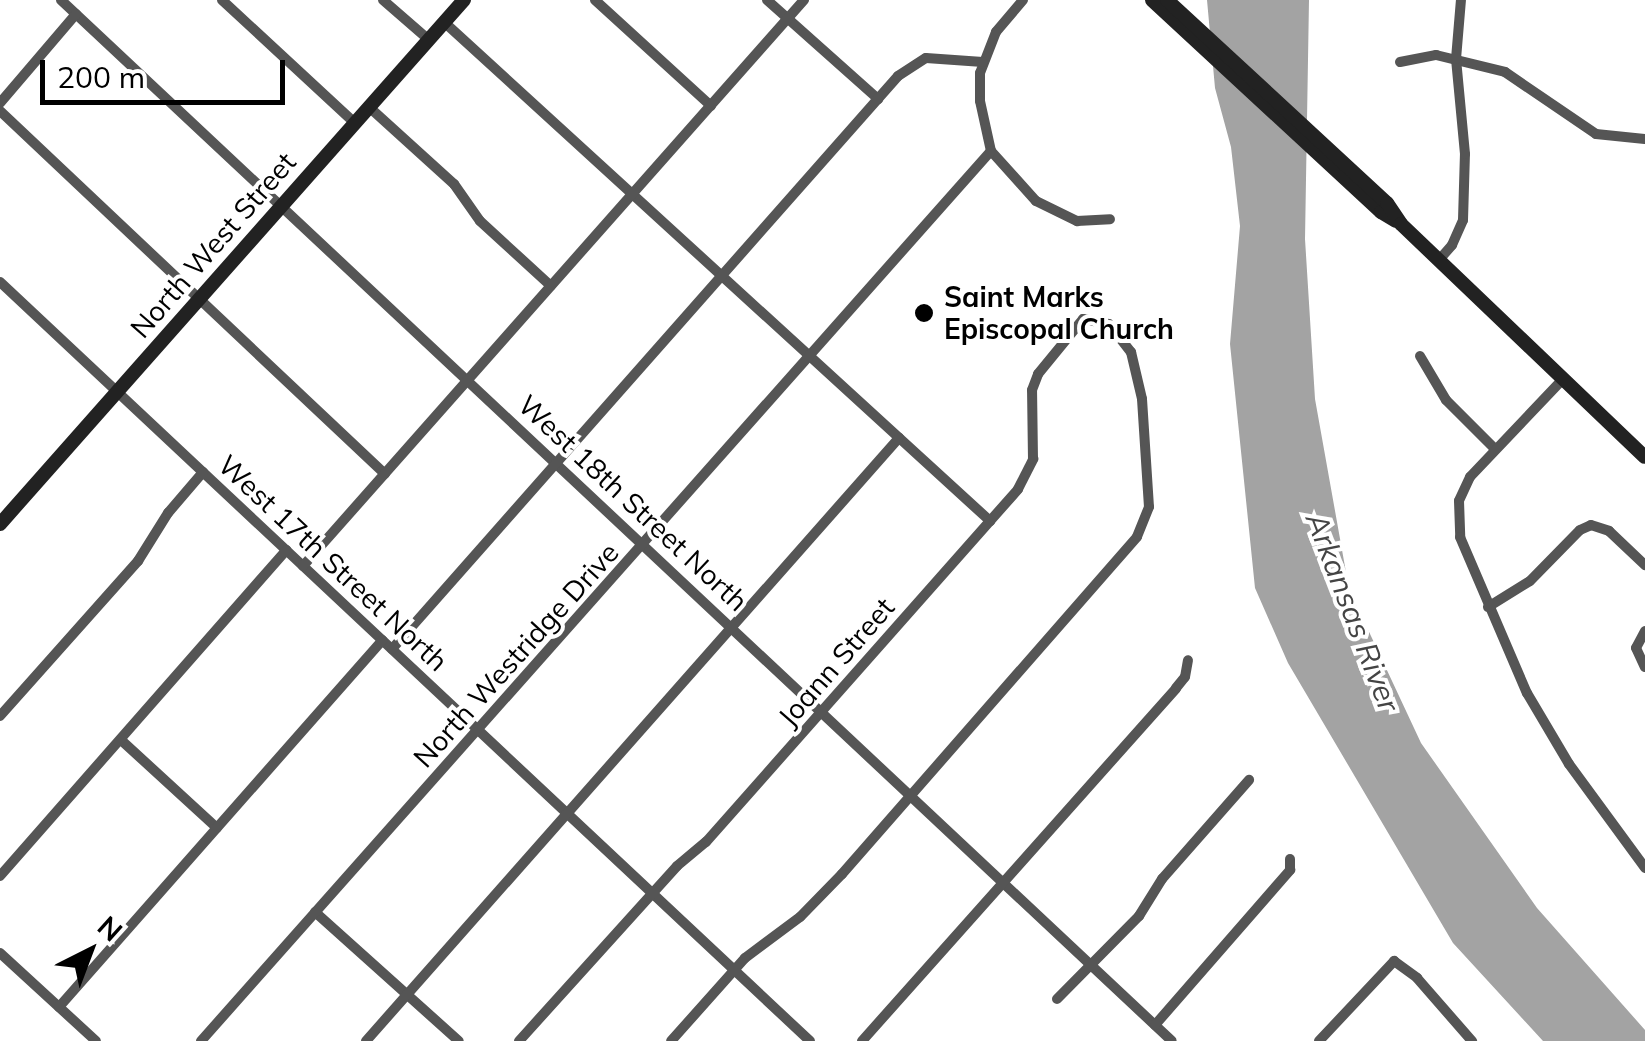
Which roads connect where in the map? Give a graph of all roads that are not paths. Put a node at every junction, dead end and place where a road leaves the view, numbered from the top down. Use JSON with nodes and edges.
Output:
{"nodes":[{"id":1,"x":61,"y":0,"type":"edge"},
{"id":2,"x":222,"y":0,"type":"edge"},
{"id":3,"x":383,"y":0,"type":"edge"},
{"id":4,"x":464,"y":0,"type":"edge"},
{"id":5,"x":596,"y":0,"type":"edge"},
{"id":6,"x":768,"y":0,"type":"edge"},
{"id":7,"x":804,"y":0,"type":"edge"},
{"id":8,"x":1023,"y":0,"type":"edge"},
{"id":9,"x":1152,"y":0,"type":"edge"},
{"id":10,"x":1167,"y":0,"type":"edge"},
{"id":11,"x":1461,"y":0,"type":"edge"},
{"id":12,"x":76,"y":14,"type":"junction"},
{"id":13,"x":788,"y":18,"type":"junction"},
{"id":14,"x":444,"y":22,"type":"junction"},
{"id":15,"x":1191,"y":29,"type":"junction"},
{"id":16,"x":428,"y":40,"type":"junction"},
{"id":17,"x":1456,"y":59,"type":"junction"},
{"id":18,"x":982,"y":62,"type":"junction"},
{"id":19,"x":1400,"y":62,"type":"dead end"},
{"id":20,"x":878,"y":99,"type":"junction"},
{"id":21,"x":0,"y":103,"type":"edge"},
{"id":22,"x":710,"y":106,"type":"junction"},
{"id":23,"x":368,"y":107,"type":"junction"},
{"id":24,"x":0,"y":111,"type":"edge"},
{"id":25,"x":354,"y":122,"type":"junction"},
{"id":26,"x":1645,"y":139,"type":"edge"},
{"id":27,"x":991,"y":151,"type":"junction"},
{"id":28,"x":633,"y":194,"type":"junction"},
{"id":29,"x":281,"y":205,"type":"junction"},
{"id":30,"x":1110,"y":218,"type":"dead end"},
{"id":31,"x":1439,"y":260,"type":"junction"},
{"id":32,"x":722,"y":276,"type":"junction"},
{"id":33,"x":0,"y":282,"type":"edge"},
{"id":34,"x":552,"y":286,"type":"junction"},
{"id":35,"x":11,"y":292,"type":"junction"},
{"id":36,"x":199,"y":298,"type":"junction"},
{"id":37,"x":0,"y":304,"type":"edge"},
{"id":38,"x":809,"y":356,"type":"junction"},
{"id":39,"x":1420,"y":356,"type":"dead end"},
{"id":40,"x":1563,"y":378,"type":"junction"},
{"id":41,"x":468,"y":380,"type":"junction"},
{"id":42,"x":117,"y":391,"type":"junction"},
{"id":43,"x":899,"y":438,"type":"junction"},
{"id":44,"x":1495,"y":449,"type":"junction"},
{"id":45,"x":1645,"y":457,"type":"edge"},
{"id":46,"x":558,"y":462,"type":"junction"},
{"id":47,"x":203,"y":472,"type":"junction"},
{"id":48,"x":385,"y":474,"type":"junction"},
{"id":49,"x":990,"y":522,"type":"junction"},
{"id":50,"x":0,"y":524,"type":"edge"},
{"id":51,"x":644,"y":544,"type":"junction"},
{"id":52,"x":286,"y":550,"type":"junction"},
{"id":53,"x":1645,"y":565,"type":"edge"},
{"id":54,"x":303,"y":566,"type":"junction"},
{"id":55,"x":1488,"y":606,"type":"junction"},
{"id":56,"x":733,"y":628,"type":"junction"},
{"id":57,"x":1645,"y":630,"type":"edge"},
{"id":58,"x":382,"y":640,"type":"junction"},
{"id":59,"x":392,"y":649,"type":"junction"},
{"id":60,"x":1188,"y":660,"type":"dead end"},
{"id":61,"x":1645,"y":668,"type":"edge"},
{"id":62,"x":822,"y":712,"type":"junction"},
{"id":63,"x":0,"y":716,"type":"edge"},
{"id":64,"x":479,"y":730,"type":"junction"},
{"id":65,"x":121,"y":740,"type":"junction"},
{"id":66,"x":1249,"y":780,"type":"dead end"},
{"id":67,"x":911,"y":797,"type":"junction"},
{"id":68,"x":568,"y":814,"type":"junction"},
{"id":69,"x":216,"y":828,"type":"junction"},
{"id":70,"x":1290,"y":859,"type":"dead end"},
{"id":71,"x":1645,"y":868,"type":"edge"},
{"id":72,"x":0,"y":876,"type":"edge"},
{"id":73,"x":1002,"y":882,"type":"junction"},
{"id":74,"x":652,"y":894,"type":"junction"},
{"id":75,"x":315,"y":912,"type":"junction"},
{"id":76,"x":0,"y":953,"type":"edge"},
{"id":77,"x":1092,"y":966,"type":"junction"},
{"id":78,"x":734,"y":970,"type":"junction"},
{"id":79,"x":408,"y":994,"type":"junction"},
{"id":80,"x":1057,"y":999,"type":"dead end"},
{"id":81,"x":58,"y":1007,"type":"junction"},
{"id":82,"x":1154,"y":1025,"type":"junction"},
{"id":83,"x":96,"y":1041,"type":"edge"},
{"id":84,"x":201,"y":1041,"type":"edge"},
{"id":85,"x":366,"y":1041,"type":"edge"},
{"id":86,"x":460,"y":1041,"type":"edge"},
{"id":87,"x":519,"y":1041,"type":"edge"},
{"id":88,"x":671,"y":1041,"type":"edge"},
{"id":89,"x":810,"y":1041,"type":"edge"},
{"id":90,"x":862,"y":1041,"type":"edge"},
{"id":91,"x":1172,"y":1041,"type":"edge"},
{"id":92,"x":1319,"y":1041,"type":"edge"},
{"id":93,"x":1472,"y":1041,"type":"edge"}],
"edges":[{"from":1,"to":12,"type":"street","name":"West 18th Street North"},
{"from":2,"to":25,"type":"street"},
{"from":3,"to":16,"type":"street"},
{"from":4,"to":14,"type":"main road","name":"North West Street"},
{"from":5,"to":22,"type":"street"},
{"from":6,"to":13,"type":"street"},
{"from":7,"to":13,"type":"street"},
{"from":8,"to":18,"type":"street"},
{"from":9,"to":15,"type":"main road"},
{"from":10,"to":15,"type":"main road"},
{"from":11,"to":17,"type":"street"},
{"from":12,"to":21,"type":"street"},
{"from":12,"to":29,"type":"street","name":"West 18th Street North"},
{"from":13,"to":20,"type":"street"},
{"from":13,"to":22,"type":"street"},
{"from":14,"to":16,"type":"main road","name":"North West Street"},
{"from":14,"to":28,"type":"street"},
{"from":15,"to":31,"type":"main road"},
{"from":16,"to":23,"type":"main road","name":"North West Street"},
{"from":17,"to":19,"type":"street"},
{"from":17,"to":26,"type":"street"},
{"from":17,"to":31,"type":"street"},
{"from":18,"to":20,"type":"street"},
{"from":18,"to":27,"type":"street"},
{"from":20,"to":32,"type":"street"},
{"from":22,"to":28,"type":"street"},
{"from":23,"to":25,"type":"main road","name":"North West Street"},
{"from":23,"to":34,"type":"street"},
{"from":24,"to":36,"type":"street"},
{"from":25,"to":29,"type":"main road","name":"North West Street"},
{"from":27,"to":30,"type":"street"},
{"from":27,"to":38,"type":"street","name":"North Westridge Drive"},
{"from":28,"to":32,"type":"street"},
{"from":28,"to":34,"type":"street"},
{"from":29,"to":36,"type":"main road","name":"North West Street"},
{"from":29,"to":41,"type":"street","name":"West 18th Street North"},
{"from":31,"to":40,"type":"main road"},
{"from":32,"to":38,"type":"street"},
{"from":32,"to":46,"type":"street"},
{"from":33,"to":35,"type":"street","name":"West 17th Street North"},
{"from":34,"to":41,"type":"street"},
{"from":35,"to":37,"type":"street"},
{"from":35,"to":42,"type":"street","name":"West 17th Street North"},
{"from":36,"to":42,"type":"main road","name":"North West Street"},
{"from":36,"to":48,"type":"street"},
{"from":38,"to":43,"type":"street"},
{"from":38,"to":51,"type":"street","name":"North Westridge Drive"},
{"from":39,"to":44,"type":"street"},
{"from":40,"to":44,"type":"street"},
{"from":40,"to":45,"type":"main road"},
{"from":41,"to":46,"type":"street","name":"West 18th Street North"},
{"from":41,"to":48,"type":"street"},
{"from":42,"to":47,"type":"street","name":"West 17th Street North"},
{"from":42,"to":50,"type":"main road","name":"North West Street"},
{"from":43,"to":49,"type":"street"},
{"from":43,"to":56,"type":"street"},
{"from":44,"to":55,"type":"street"},
{"from":46,"to":51,"type":"street","name":"West 18th Street North"},
{"from":46,"to":59,"type":"street"},
{"from":47,"to":52,"type":"street","name":"West 17th Street North"},
{"from":47,"to":63,"type":"street"},
{"from":48,"to":54,"type":"street"},
{"from":49,"to":62,"type":"street","name":"Joann Street"},
{"from":49,"to":67,"type":"street","name":"Joann Street"},
{"from":51,"to":56,"type":"street","name":"West 18th Street North"},
{"from":51,"to":64,"type":"street","name":"North Westridge Drive"},
{"from":52,"to":54,"type":"street","name":"West 17th Street North"},
{"from":52,"to":65,"type":"street"},
{"from":53,"to":55,"type":"street"},
{"from":54,"to":58,"type":"street","name":"West 17th Street North"},
{"from":55,"to":71,"type":"street"},
{"from":56,"to":62,"type":"street","name":"West 18th Street North"},
{"from":56,"to":68,"type":"street"},
{"from":57,"to":61,"type":"street"},
{"from":58,"to":59,"type":"street","name":"West 17th Street North"},
{"from":58,"to":69,"type":"street"},
{"from":59,"to":64,"type":"street","name":"West 17th Street North"},
{"from":60,"to":73,"type":"street"},
{"from":62,"to":67,"type":"street","name":"West 18th Street North"},
{"from":62,"to":74,"type":"street","name":"Joann Street"},
{"from":64,"to":68,"type":"street","name":"West 17th Street North"},
{"from":64,"to":75,"type":"street","name":"North Westridge Drive"},
{"from":65,"to":69,"type":"street"},
{"from":65,"to":72,"type":"street"},
{"from":66,"to":77,"type":"street"},
{"from":67,"to":73,"type":"street","name":"West 18th Street North"},
{"from":67,"to":78,"type":"street"},
{"from":68,"to":74,"type":"street","name":"West 17th Street North"},
{"from":68,"to":79,"type":"street"},
{"from":69,"to":81,"type":"street"},
{"from":70,"to":82,"type":"street"},
{"from":73,"to":77,"type":"street","name":"West 18th Street North"},
{"from":73,"to":90,"type":"street"},
{"from":74,"to":78,"type":"street","name":"West 17th Street North"},
{"from":74,"to":87,"type":"street","name":"Joann Street"},
{"from":75,"to":79,"type":"street"},
{"from":75,"to":84,"type":"street","name":"North Westridge Drive"},
{"from":76,"to":81,"type":"street"},
{"from":77,"to":80,"type":"street"},
{"from":77,"to":82,"type":"street","name":"West 18th Street North"},
{"from":78,"to":88,"type":"street"},
{"from":78,"to":89,"type":"street","name":"West 17th Street North"},
{"from":79,"to":85,"type":"street"},
{"from":79,"to":86,"type":"street"},
{"from":81,"to":83,"type":"street"},
{"from":82,"to":91,"type":"street","name":"West 18th Street North"},
{"from":92,"to":93,"type":"street"}]}
